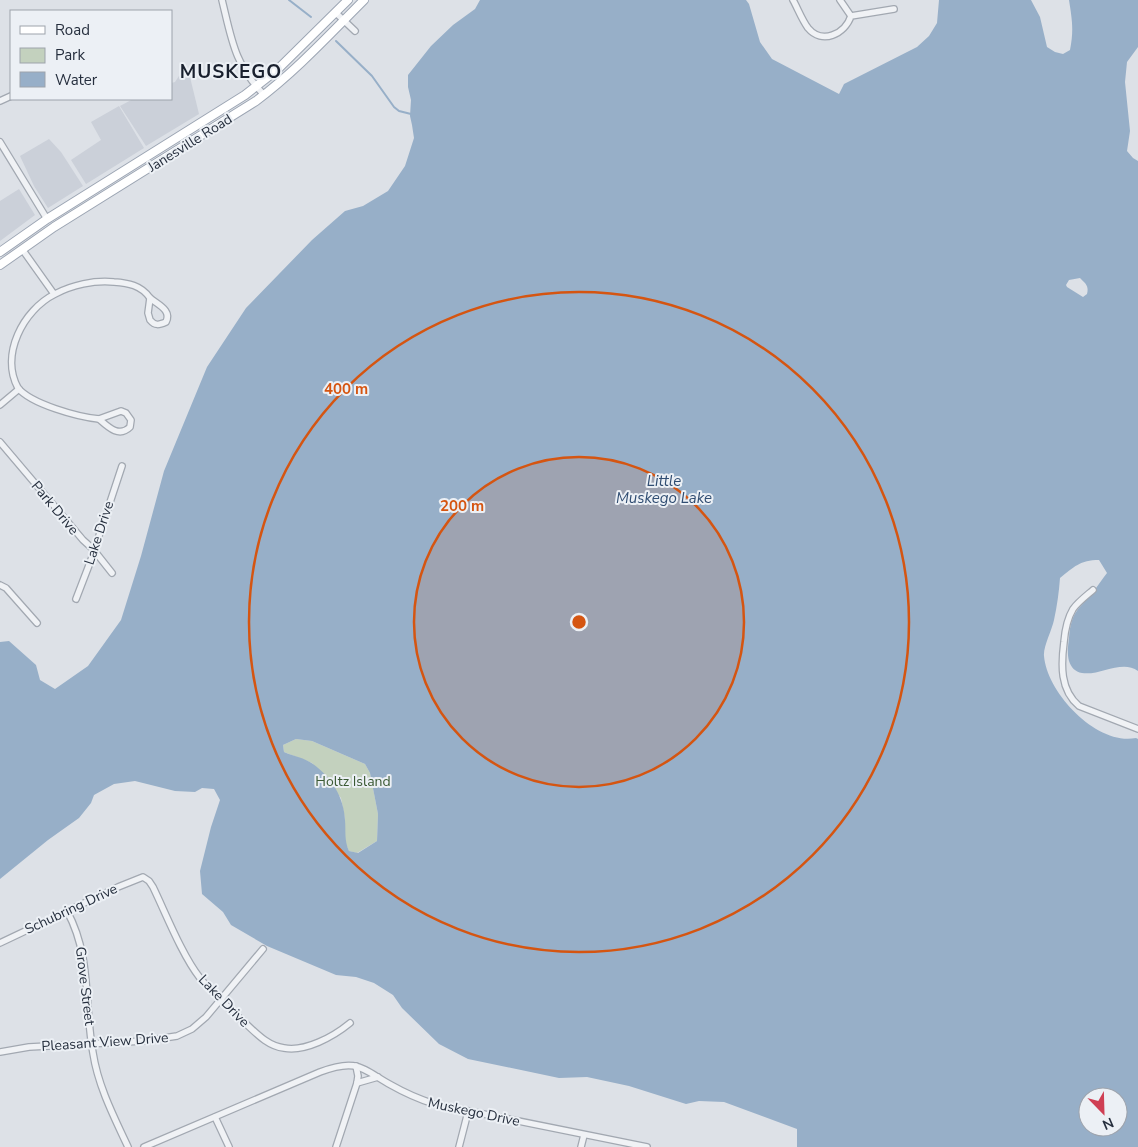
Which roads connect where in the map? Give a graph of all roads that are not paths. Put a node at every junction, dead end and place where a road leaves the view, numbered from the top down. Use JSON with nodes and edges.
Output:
{"nodes":[{"id":1,"x":222,"y":0,"type":"edge"},
{"id":2,"x":348,"y":0,"type":"edge"},
{"id":3,"x":364,"y":0,"type":"edge"},
{"id":4,"x":793,"y":0,"type":"edge"},
{"id":5,"x":840,"y":0,"type":"edge"},
{"id":6,"x":894,"y":9,"type":"dead end"},
{"id":7,"x":336,"y":13,"type":"junction"},
{"id":8,"x":851,"y":16,"type":"junction"},
{"id":9,"x":344,"y":21,"type":"junction"},
{"id":10,"x":355,"y":31,"type":"dead end"},
{"id":11,"x":256,"y":86,"type":"junction"},
{"id":12,"x":264,"y":95,"type":"junction"},
{"id":13,"x":196,"y":127,"type":"junction"},
{"id":14,"x":202,"y":136,"type":"junction"},
{"id":15,"x":0,"y":142,"type":"edge"},
{"id":16,"x":158,"y":150,"type":"junction"},
{"id":17,"x":164,"y":159,"type":"junction"},
{"id":18,"x":116,"y":177,"type":"junction"},
{"id":19,"x":122,"y":185,"type":"junction"},
{"id":20,"x":47,"y":219,"type":"junction"},
{"id":21,"x":66,"y":219,"type":"junction"},
{"id":22,"x":36,"y":227,"type":"junction"},
{"id":23,"x":24,"y":247,"type":"junction"},
{"id":24,"x":1,"y":251,"type":"edge"},
{"id":25,"x":0,"y":266,"type":"edge"},
{"id":26,"x":54,"y":294,"type":"junction"},
{"id":27,"x":150,"y":298,"type":"junction"},
{"id":28,"x":19,"y":389,"type":"junction"},
{"id":29,"x":0,"y":405,"type":"edge"},
{"id":30,"x":99,"y":419,"type":"junction"},
{"id":31,"x":0,"y":442,"type":"edge"},
{"id":32,"x":122,"y":466,"type":"dead end"},
{"id":33,"x":93,"y":548,"type":"junction"},
{"id":34,"x":112,"y":573,"type":"dead end"},
{"id":35,"x":0,"y":585,"type":"edge"},
{"id":36,"x":1092,"y":590,"type":"dead end"},
{"id":37,"x":76,"y":599,"type":"dead end"},
{"id":38,"x":37,"y":623,"type":"dead end"},
{"id":39,"x":1138,"y":729,"type":"edge"},
{"id":40,"x":143,"y":877,"type":"joint"},
{"id":41,"x":67,"y":911,"type":"junction"},
{"id":42,"x":0,"y":943,"type":"edge"},
{"id":43,"x":263,"y":948,"type":"dead end"},
{"id":44,"x":220,"y":1000,"type":"junction"},
{"id":45,"x":350,"y":1023,"type":"dead end"},
{"id":46,"x":91,"y":1044,"type":"junction"},
{"id":47,"x":0,"y":1052,"type":"edge"},
{"id":48,"x":356,"y":1066,"type":"junction"},
{"id":49,"x":378,"y":1077,"type":"junction"},
{"id":50,"x":357,"y":1083,"type":"junction"},
{"id":51,"x":468,"y":1112,"type":"junction"},
{"id":52,"x":215,"y":1117,"type":"junction"},
{"id":53,"x":584,"y":1135,"type":"junction"},
{"id":54,"x":128,"y":1147,"type":"edge"},
{"id":55,"x":144,"y":1147,"type":"edge"},
{"id":56,"x":229,"y":1147,"type":"edge"},
{"id":57,"x":336,"y":1147,"type":"edge"},
{"id":58,"x":459,"y":1147,"type":"edge"},
{"id":59,"x":581,"y":1147,"type":"edge"},
{"id":60,"x":647,"y":1147,"type":"edge"}],
"edges":[{"from":1,"to":11,"type":"street"},
{"from":2,"to":7,"type":"main road","name":"Janesville Road"},
{"from":3,"to":9,"type":"main road","name":"Janesville Road"},
{"from":4,"to":8,"type":"street"},
{"from":5,"to":8,"type":"street"},
{"from":6,"to":8,"type":"street"},
{"from":7,"to":9,"type":"street"},
{"from":7,"to":11,"type":"main road","name":"Janesville Road"},
{"from":9,"to":10,"type":"street"},
{"from":9,"to":12,"type":"main road","name":"Janesville Road"},
{"from":11,"to":12,"type":"street"},
{"from":11,"to":13,"type":"main road","name":"Janesville Road"},
{"from":12,"to":14,"type":"main road","name":"Janesville Road"},
{"from":13,"to":14,"type":"main road"},
{"from":13,"to":16,"type":"main road","name":"Janesville Road"},
{"from":14,"to":17,"type":"main road","name":"Janesville Road"},
{"from":15,"to":20,"type":"street"},
{"from":16,"to":17,"type":"main road"},
{"from":16,"to":18,"type":"main road","name":"Janesville Road"},
{"from":17,"to":19,"type":"main road","name":"Janesville Road"},
{"from":18,"to":19,"type":"main road"},
{"from":18,"to":20,"type":"main road","name":"Janesville Road"},
{"from":19,"to":21,"type":"main road","name":"Janesville Road"},
{"from":20,"to":21,"type":"main road"},
{"from":20,"to":22,"type":"main road","name":"Janesville Road"},
{"from":20,"to":23,"type":"main road"},
{"from":21,"to":23,"type":"main road","name":"Janesville Road"},
{"from":22,"to":23,"type":"main road"},
{"from":22,"to":24,"type":"main road","name":"Janesville Road"},
{"from":23,"to":24,"type":"main road"},
{"from":23,"to":25,"type":"main road","name":"Janesville Road"},
{"from":23,"to":26,"type":"street"},
{"from":26,"to":27,"type":"street"},
{"from":26,"to":28,"type":"street"},
{"from":27,"to":27,"type":"street"},
{"from":28,"to":29,"type":"street"},
{"from":28,"to":30,"type":"street"},
{"from":30,"to":30,"type":"street"},
{"from":31,"to":33,"type":"street","name":"Park Drive"},
{"from":32,"to":33,"type":"street","name":"Lake Drive"},
{"from":33,"to":34,"type":"street","name":"Park Drive"},
{"from":33,"to":37,"type":"street","name":"Lake Drive"},
{"from":35,"to":38,"type":"street"},
{"from":36,"to":39,"type":"street"},
{"from":40,"to":41,"type":"street","name":"Schubring Drive"},
{"from":40,"to":44,"type":"street","name":"Lake Drive"},
{"from":41,"to":42,"type":"street","name":"Schubring Drive"},
{"from":41,"to":46,"type":"street","name":"Grove Street"},
{"from":43,"to":44,"type":"street","name":"Pleasant View Drive"},
{"from":44,"to":45,"type":"street","name":"Lake Drive"},
{"from":44,"to":46,"type":"street","name":"Pleasant View Drive"},
{"from":46,"to":47,"type":"street","name":"Pleasant View Drive"},
{"from":46,"to":54,"type":"street","name":"Grove Street"},
{"from":48,"to":49,"type":"street","name":"Muskego Drive"},
{"from":48,"to":50,"type":"street"},
{"from":48,"to":52,"type":"street"},
{"from":49,"to":50,"type":"street"},
{"from":49,"to":51,"type":"street","name":"Muskego Drive"},
{"from":50,"to":57,"type":"street"},
{"from":51,"to":53,"type":"street","name":"Muskego Drive"},
{"from":51,"to":58,"type":"street"},
{"from":52,"to":55,"type":"street"},
{"from":52,"to":56,"type":"street"},
{"from":53,"to":59,"type":"street"},
{"from":53,"to":60,"type":"street","name":"Muskego Drive"}]}
